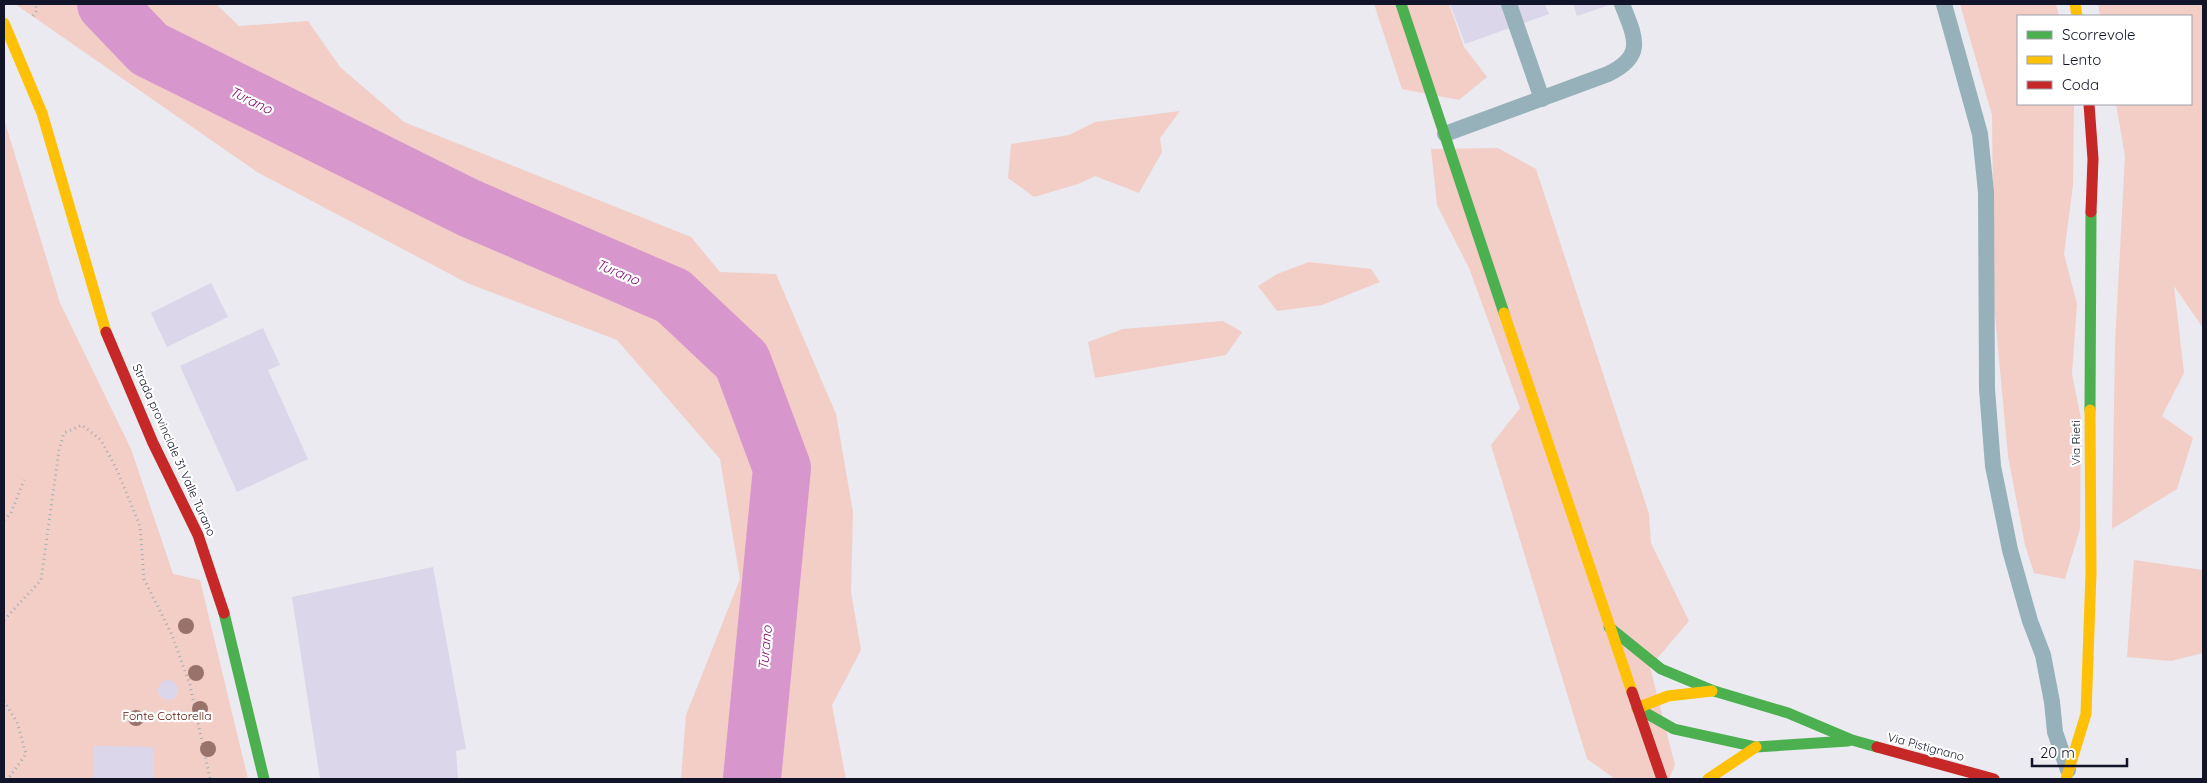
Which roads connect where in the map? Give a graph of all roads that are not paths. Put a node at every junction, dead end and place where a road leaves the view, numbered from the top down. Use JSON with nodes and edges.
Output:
{"nodes":[{"id":1,"x":1402,"y":4,"type":"edge"},
{"id":2,"x":1509,"y":4,"type":"edge"},
{"id":3,"x":1622,"y":4,"type":"edge"},
{"id":4,"x":1944,"y":4,"type":"edge"},
{"id":5,"x":4,"y":23,"type":"edge"},
{"id":6,"x":1542,"y":98,"type":"junction"},
{"id":7,"x":2089,"y":105,"type":"edge"},
{"id":8,"x":1445,"y":134,"type":"junction"},
{"id":9,"x":1609,"y":627,"type":"junction"},
{"id":10,"x":1714,"y":691,"type":"junction"},
{"id":11,"x":1637,"y":708,"type":"junction"},
{"id":12,"x":1852,"y":740,"type":"junction"},
{"id":13,"x":1756,"y":747,"type":"junction"},
{"id":14,"x":2067,"y":776,"type":"edge"},
{"id":15,"x":264,"y":779,"type":"edge"},
{"id":16,"x":1662,"y":779,"type":"edge"},
{"id":17,"x":1708,"y":779,"type":"edge"},
{"id":18,"x":1994,"y":779,"type":"edge"}],
"edges":[{"from":1,"to":8,"type":"street"},
{"from":2,"to":6,"type":"lane"},
{"from":3,"to":6,"type":"lane"},
{"from":4,"to":14,"type":"lane"},
{"from":5,"to":15,"type":"street","name":"Strada provinciale 31 Valle Turano"},
{"from":6,"to":8,"type":"lane"},
{"from":7,"to":14,"type":"street","name":"Via Rieti"},
{"from":8,"to":9,"type":"street"},
{"from":9,"to":10,"type":"street"},
{"from":9,"to":11,"type":"street"},
{"from":10,"to":11,"type":"street"},
{"from":10,"to":12,"type":"street"},
{"from":11,"to":13,"type":"street"},
{"from":11,"to":16,"type":"street"},
{"from":12,"to":13,"type":"street"},
{"from":12,"to":18,"type":"street","name":"Via Pistignano"},
{"from":13,"to":17,"type":"street"}]}
